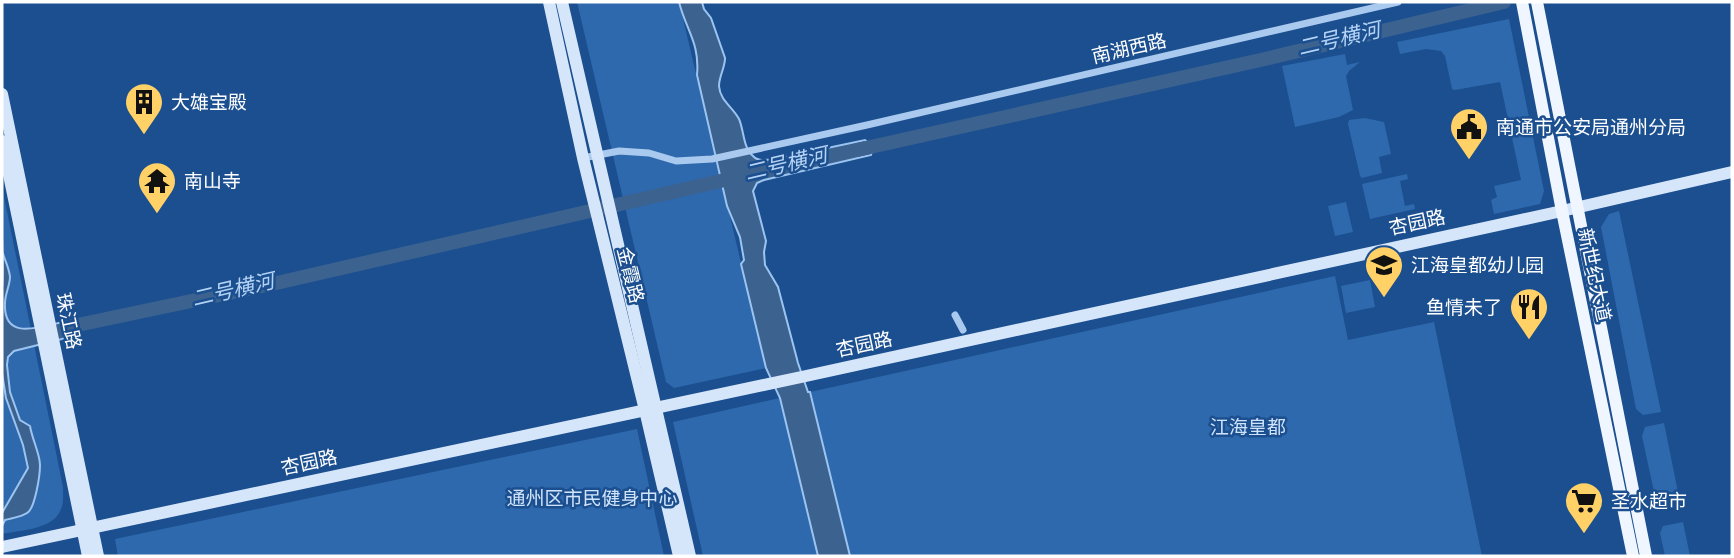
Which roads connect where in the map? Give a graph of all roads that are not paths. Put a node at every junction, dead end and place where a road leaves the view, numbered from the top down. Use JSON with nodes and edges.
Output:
{"nodes":[{"id":1,"x":549,"y":2,"type":"edge"},
{"id":2,"x":562,"y":2,"type":"edge"},
{"id":3,"x":1398,"y":2,"type":"edge"},
{"id":4,"x":1522,"y":2,"type":"edge"},
{"id":5,"x":1537,"y":2,"type":"edge"},
{"id":6,"x":2,"y":94,"type":"edge"},
{"id":7,"x":2,"y":142,"type":"edge"},
{"id":8,"x":597,"y":155,"type":"junction"},
{"id":9,"x":583,"y":158,"type":"junction"},
{"id":10,"x":1732,"y":172,"type":"edge"},
{"id":11,"x":1576,"y":207,"type":"junction"},
{"id":12,"x":1562,"y":211,"type":"junction"},
{"id":13,"x":955,"y":315,"type":"dead end"},
{"id":14,"x":43,"y":319,"type":"junction"},
{"id":15,"x":963,"y":330,"type":"dead end"},
{"id":16,"x":651,"y":409,"type":"junction"},
{"id":17,"x":87,"y":529,"type":"junction"},
{"id":18,"x":2,"y":547,"type":"edge"},
{"id":19,"x":88,"y":556,"type":"edge"},
{"id":20,"x":98,"y":556,"type":"edge"},
{"id":21,"x":679,"y":556,"type":"edge"},
{"id":22,"x":690,"y":556,"type":"edge"},
{"id":23,"x":1633,"y":556,"type":"edge"},
{"id":24,"x":1646,"y":556,"type":"edge"}],
"edges":[{"from":1,"to":9,"type":"street","name":"金霞路"},
{"from":2,"to":8,"type":"street","name":"金霞路"},
{"from":3,"to":8,"type":"street","name":"南湖西路"},
{"from":4,"to":12,"type":"main road","name":"新世纪大道"},
{"from":5,"to":11,"type":"main road","name":"新世纪大道"},
{"from":6,"to":14,"type":"street","name":"珠江路"},
{"from":7,"to":14,"type":"street","name":"珠江路"},
{"from":8,"to":9,"type":"street","name":"南湖西路"},
{"from":8,"to":16,"type":"street","name":"金霞路"},
{"from":9,"to":16,"type":"street","name":"金霞路"},
{"from":10,"to":11,"type":"street","name":"杏园路"},
{"from":11,"to":12,"type":"street","name":"杏园路"},
{"from":11,"to":24,"type":"main road","name":"新世纪大道"},
{"from":12,"to":16,"type":"street","name":"杏园路"},
{"from":12,"to":23,"type":"main road","name":"新世纪大道"},
{"from":13,"to":15,"type":"street"},
{"from":14,"to":17,"type":"street","name":"珠江路"},
{"from":16,"to":17,"type":"street","name":"杏园路"},
{"from":16,"to":21,"type":"street","name":"金霞路"},
{"from":16,"to":22,"type":"street","name":"金霞路"},
{"from":17,"to":18,"type":"street","name":"杏园路"},
{"from":17,"to":19,"type":"street","name":"珠江路"},
{"from":17,"to":20,"type":"street","name":"珠江路"}]}
